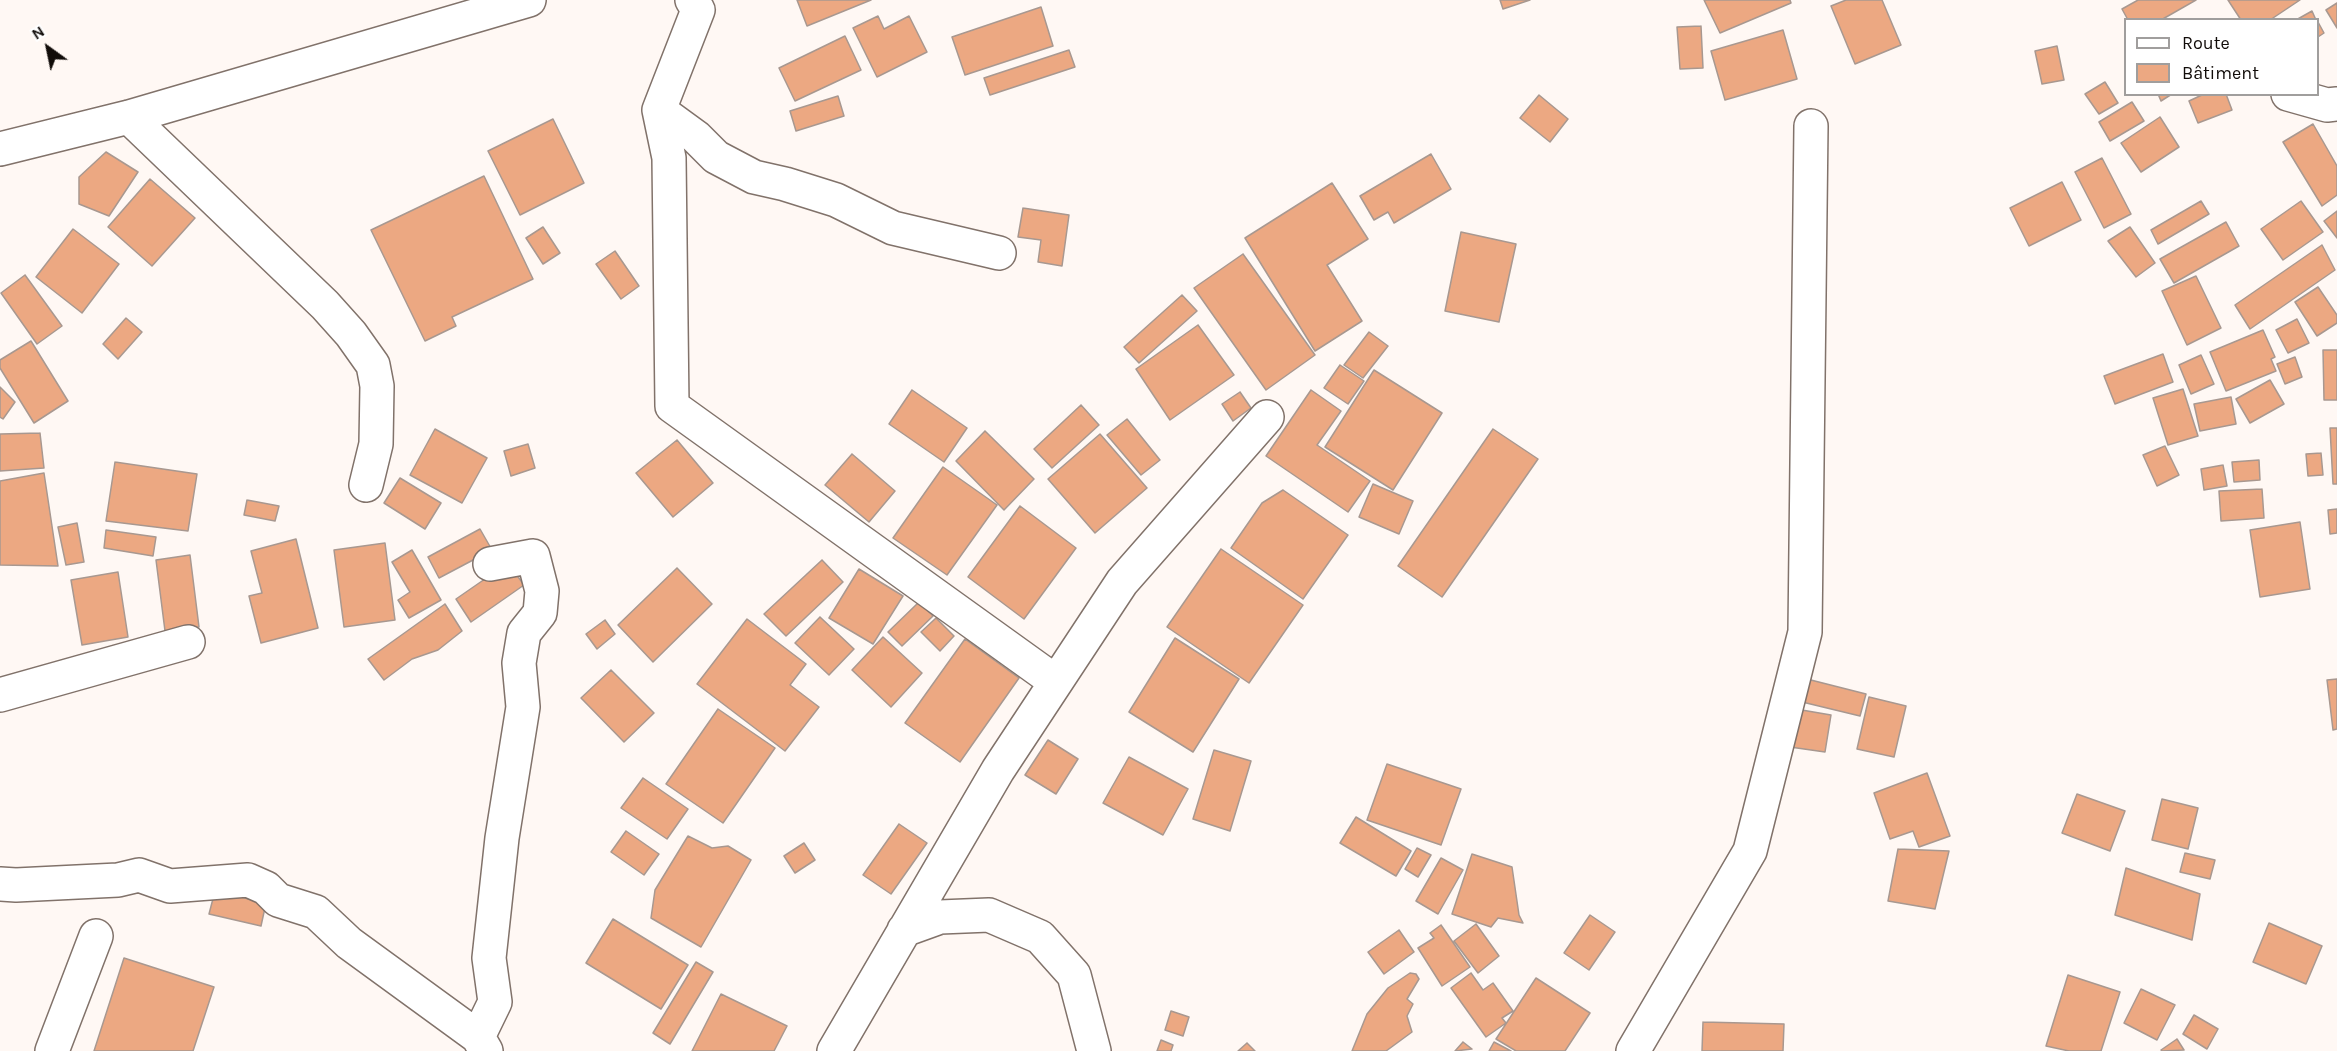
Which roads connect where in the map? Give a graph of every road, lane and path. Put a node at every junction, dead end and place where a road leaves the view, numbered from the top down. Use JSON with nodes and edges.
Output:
{"nodes":[{"id":1,"x":529,"y":0,"type":"edge"},
{"id":2,"x":692,"y":0,"type":"edge"},
{"id":3,"x":2295,"y":96,"type":"edge"},
{"id":4,"x":2337,"y":104,"type":"edge"},
{"id":5,"x":659,"y":110,"type":"junction"},
{"id":6,"x":129,"y":117,"type":"junction"},
{"id":7,"x":1811,"y":126,"type":"dead end"},
{"id":8,"x":0,"y":149,"type":"edge"},
{"id":9,"x":999,"y":254,"type":"dead end"},
{"id":10,"x":1267,"y":417,"type":"dead end"},
{"id":11,"x":366,"y":485,"type":"dead end"},
{"id":12,"x":490,"y":564,"type":"dead end"},
{"id":13,"x":188,"y":642,"type":"dead end"},
{"id":14,"x":1056,"y":682,"type":"junction"},
{"id":15,"x":0,"y":695,"type":"edge"},
{"id":16,"x":0,"y":884,"type":"edge"},
{"id":17,"x":904,"y":930,"type":"junction"},
{"id":18,"x":96,"y":936,"type":"dead end"},
{"id":19,"x":482,"y":1044,"type":"edge"},
{"id":20,"x":52,"y":1051,"type":"edge"},
{"id":21,"x":834,"y":1051,"type":"edge"},
{"id":22,"x":1094,"y":1051,"type":"edge"},
{"id":23,"x":1633,"y":1051,"type":"edge"}],
"edges":[{"from":1,"to":6,"type":"street"},
{"from":2,"to":5,"type":"street"},
{"from":3,"to":4,"type":"street"},
{"from":5,"to":9,"type":"street"},
{"from":5,"to":14,"type":"street"},
{"from":6,"to":8,"type":"street"},
{"from":6,"to":11,"type":"street"},
{"from":7,"to":23,"type":"street"},
{"from":10,"to":14,"type":"street"},
{"from":12,"to":19,"type":"street"},
{"from":13,"to":15,"type":"street"},
{"from":14,"to":17,"type":"street"},
{"from":16,"to":19,"type":"street"},
{"from":17,"to":21,"type":"street"},
{"from":17,"to":22,"type":"street"},
{"from":18,"to":20,"type":"street"}]}
